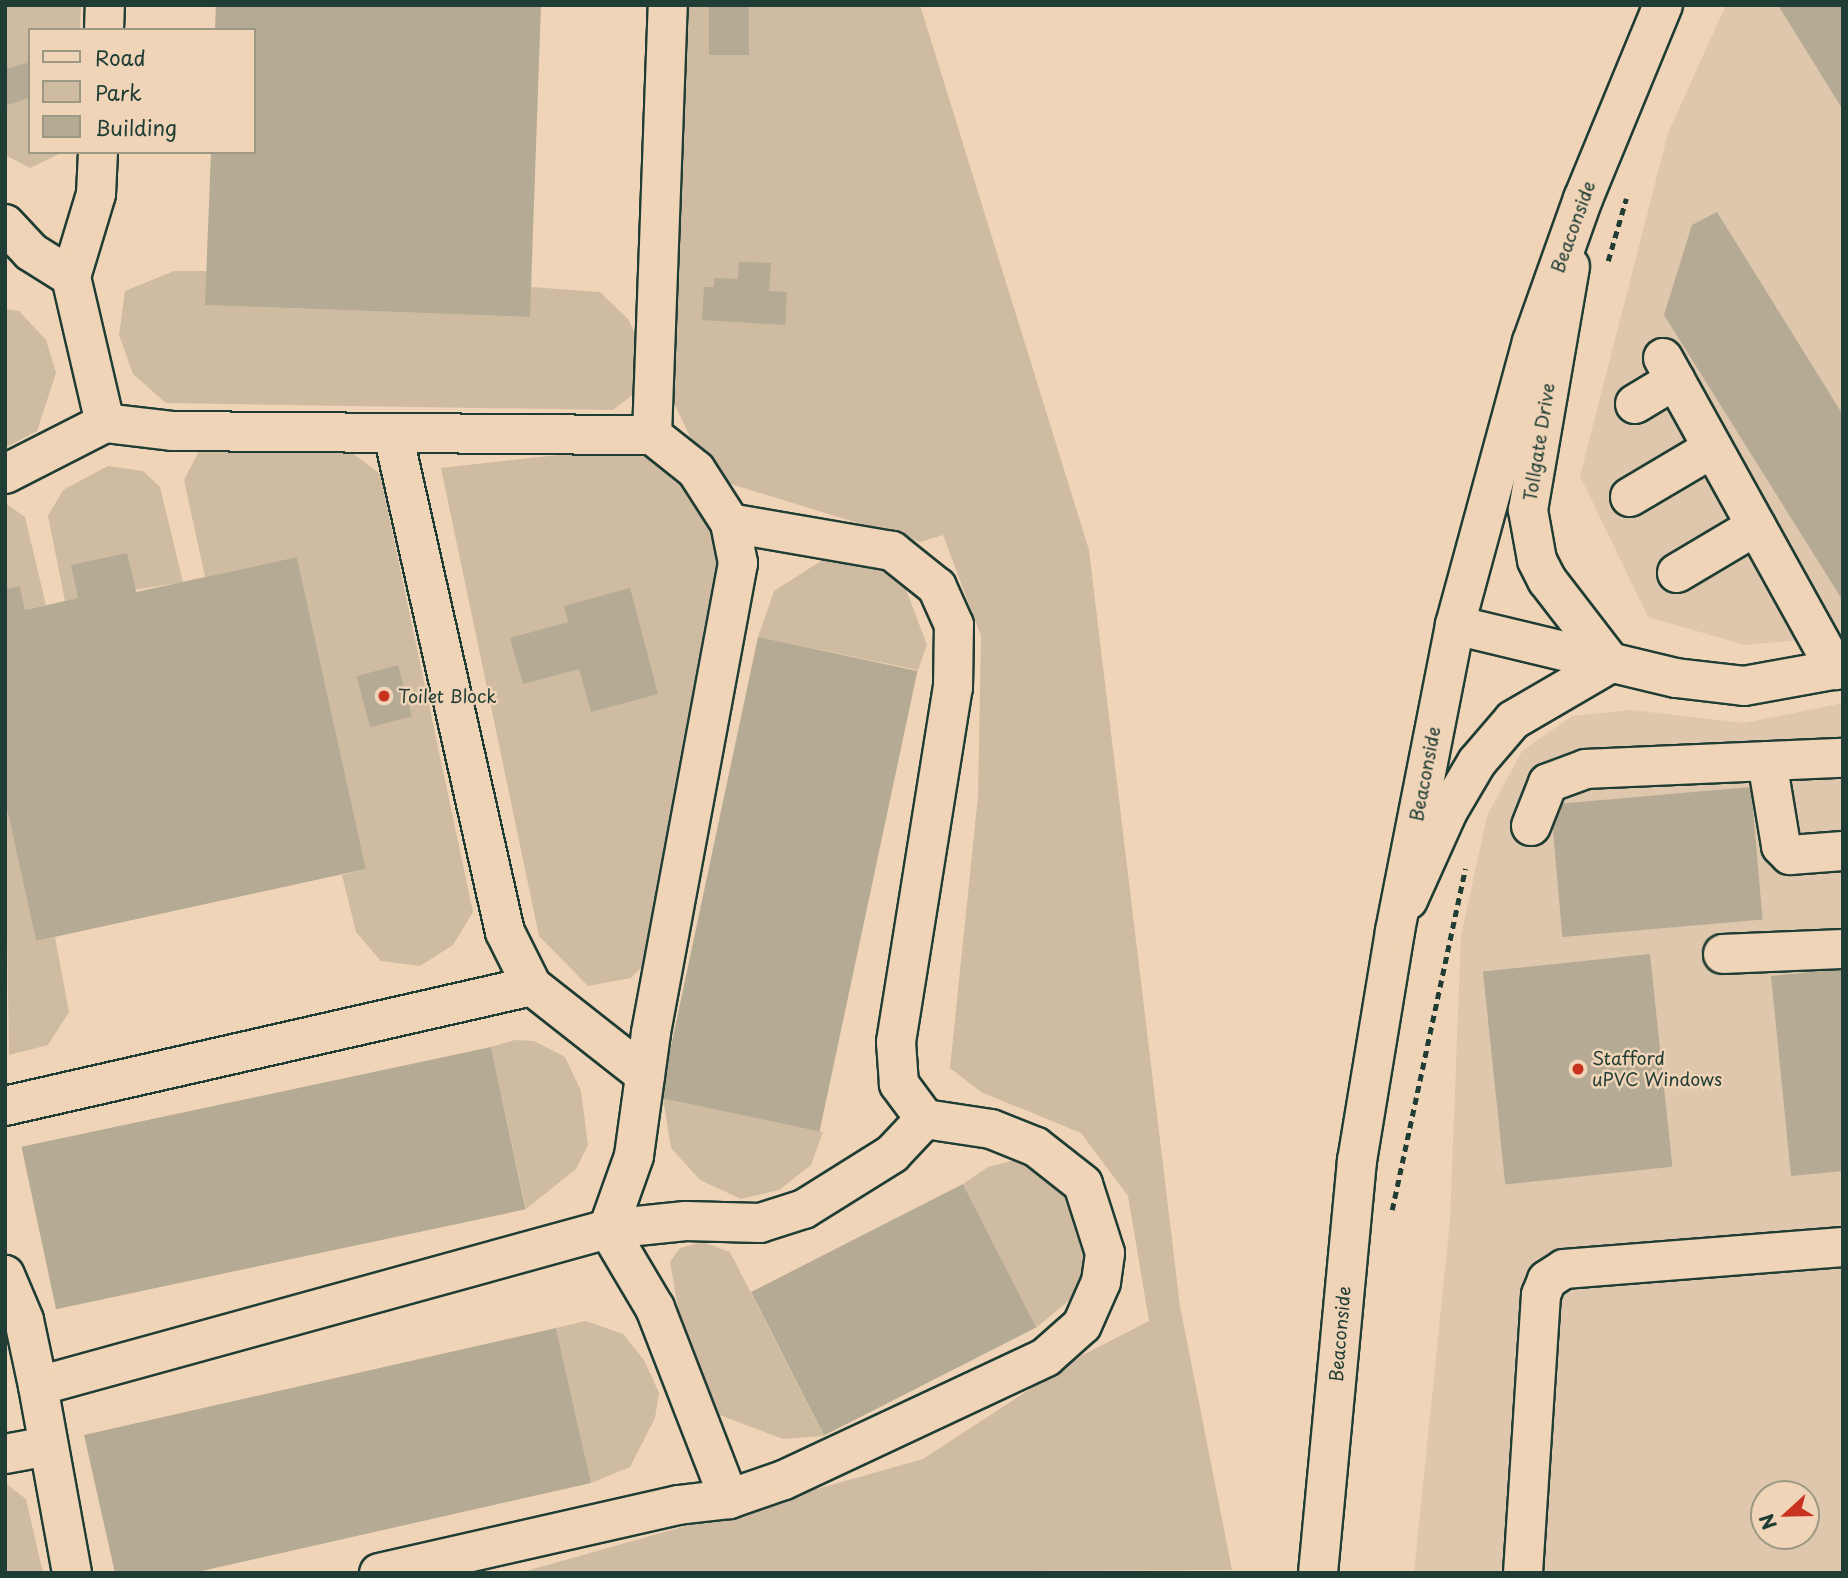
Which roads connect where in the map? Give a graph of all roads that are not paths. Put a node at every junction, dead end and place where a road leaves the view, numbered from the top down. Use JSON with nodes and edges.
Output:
{"nodes":[{"id":1,"x":106,"y":5,"type":"edge"},
{"id":2,"x":668,"y":5,"type":"edge"},
{"id":3,"x":1663,"y":5,"type":"edge"},
{"id":4,"x":104,"y":28,"type":"edge"},
{"id":5,"x":98,"y":154,"type":"edge"},
{"id":6,"x":1583,"y":199,"type":"junction"},
{"id":7,"x":5,"y":224,"type":"edge"},
{"id":8,"x":71,"y":277,"type":"junction"},
{"id":9,"x":1635,"y":404,"type":"dead end"},
{"id":10,"x":105,"y":423,"type":"junction"},
{"id":11,"x":393,"y":434,"type":"junction"},
{"id":12,"x":652,"y":435,"type":"junction"},
{"id":13,"x":1713,"y":448,"type":"junction"},
{"id":14,"x":5,"y":474,"type":"edge"},
{"id":15,"x":1630,"y":497,"type":"dead end"},
{"id":16,"x":730,"y":523,"type":"junction"},
{"id":17,"x":1756,"y":526,"type":"junction"},
{"id":18,"x":1677,"y":573,"type":"dead end"},
{"id":19,"x":1455,"y":625,"type":"junction"},
{"id":20,"x":1611,"y":663,"type":"junction"},
{"id":21,"x":1839,"y":669,"type":"edge"},
{"id":22,"x":1843,"y":758,"type":"edge"},
{"id":23,"x":1768,"y":761,"type":"junction"},
{"id":24,"x":1531,"y":826,"type":"dead end"},
{"id":25,"x":1843,"y":851,"type":"edge"},
{"id":26,"x":1395,"y":931,"type":"junction"},
{"id":27,"x":1843,"y":949,"type":"edge"},
{"id":28,"x":1723,"y":954,"type":"dead end"},
{"id":29,"x":532,"y":986,"type":"junction"},
{"id":30,"x":645,"y":1075,"type":"junction"},
{"id":31,"x":5,"y":1106,"type":"edge"},
{"id":32,"x":925,"y":1119,"type":"junction"},
{"id":33,"x":608,"y":1229,"type":"junction"},
{"id":34,"x":1843,"y":1247,"type":"edge"},
{"id":35,"x":5,"y":1275,"type":"edge"},
{"id":36,"x":38,"y":1386,"type":"junction"},
{"id":37,"x":48,"y":1446,"type":"junction"},
{"id":38,"x":5,"y":1454,"type":"edge"},
{"id":39,"x":729,"y":1499,"type":"junction"},
{"id":40,"x":72,"y":1573,"type":"edge"},
{"id":41,"x":379,"y":1573,"type":"edge"},
{"id":42,"x":1318,"y":1573,"type":"edge"},
{"id":43,"x":1522,"y":1573,"type":"edge"}],
"edges":[{"from":1,"to":4,"type":"main road"},
{"from":2,"to":12,"type":"main road"},
{"from":3,"to":6,"type":"main road","name":"Beaconside"},
{"from":5,"to":8,"type":"main road"},
{"from":6,"to":19,"type":"main road","name":"Beaconside"},
{"from":6,"to":20,"type":"main road","name":"Tollgate Drive"},
{"from":7,"to":8,"type":"main road"},
{"from":8,"to":10,"type":"main road"},
{"from":9,"to":13,"type":"main road"},
{"from":10,"to":11,"type":"main road"},
{"from":10,"to":14,"type":"main road"},
{"from":11,"to":12,"type":"main road"},
{"from":11,"to":29,"type":"main road"},
{"from":12,"to":16,"type":"main road"},
{"from":13,"to":15,"type":"main road"},
{"from":13,"to":17,"type":"main road"},
{"from":16,"to":30,"type":"main road"},
{"from":16,"to":32,"type":"main road"},
{"from":17,"to":18,"type":"main road"},
{"from":17,"to":21,"type":"main road"},
{"from":19,"to":20,"type":"main road"},
{"from":19,"to":26,"type":"main road","name":"Beaconside"},
{"from":20,"to":21,"type":"main road"},
{"from":20,"to":26,"type":"main road"},
{"from":22,"to":23,"type":"main road"},
{"from":23,"to":24,"type":"main road"},
{"from":23,"to":25,"type":"main road"},
{"from":26,"to":42,"type":"main road","name":"Beaconside"},
{"from":27,"to":28,"type":"main road"},
{"from":29,"to":30,"type":"main road"},
{"from":29,"to":31,"type":"main road"},
{"from":30,"to":33,"type":"main road"},
{"from":32,"to":33,"type":"main road"},
{"from":32,"to":39,"type":"main road"},
{"from":33,"to":36,"type":"main road"},
{"from":33,"to":39,"type":"main road"},
{"from":34,"to":43,"type":"main road"},
{"from":35,"to":36,"type":"main road"},
{"from":36,"to":37,"type":"main road"},
{"from":37,"to":38,"type":"main road"},
{"from":37,"to":40,"type":"main road"},
{"from":39,"to":41,"type":"main road"}]}
